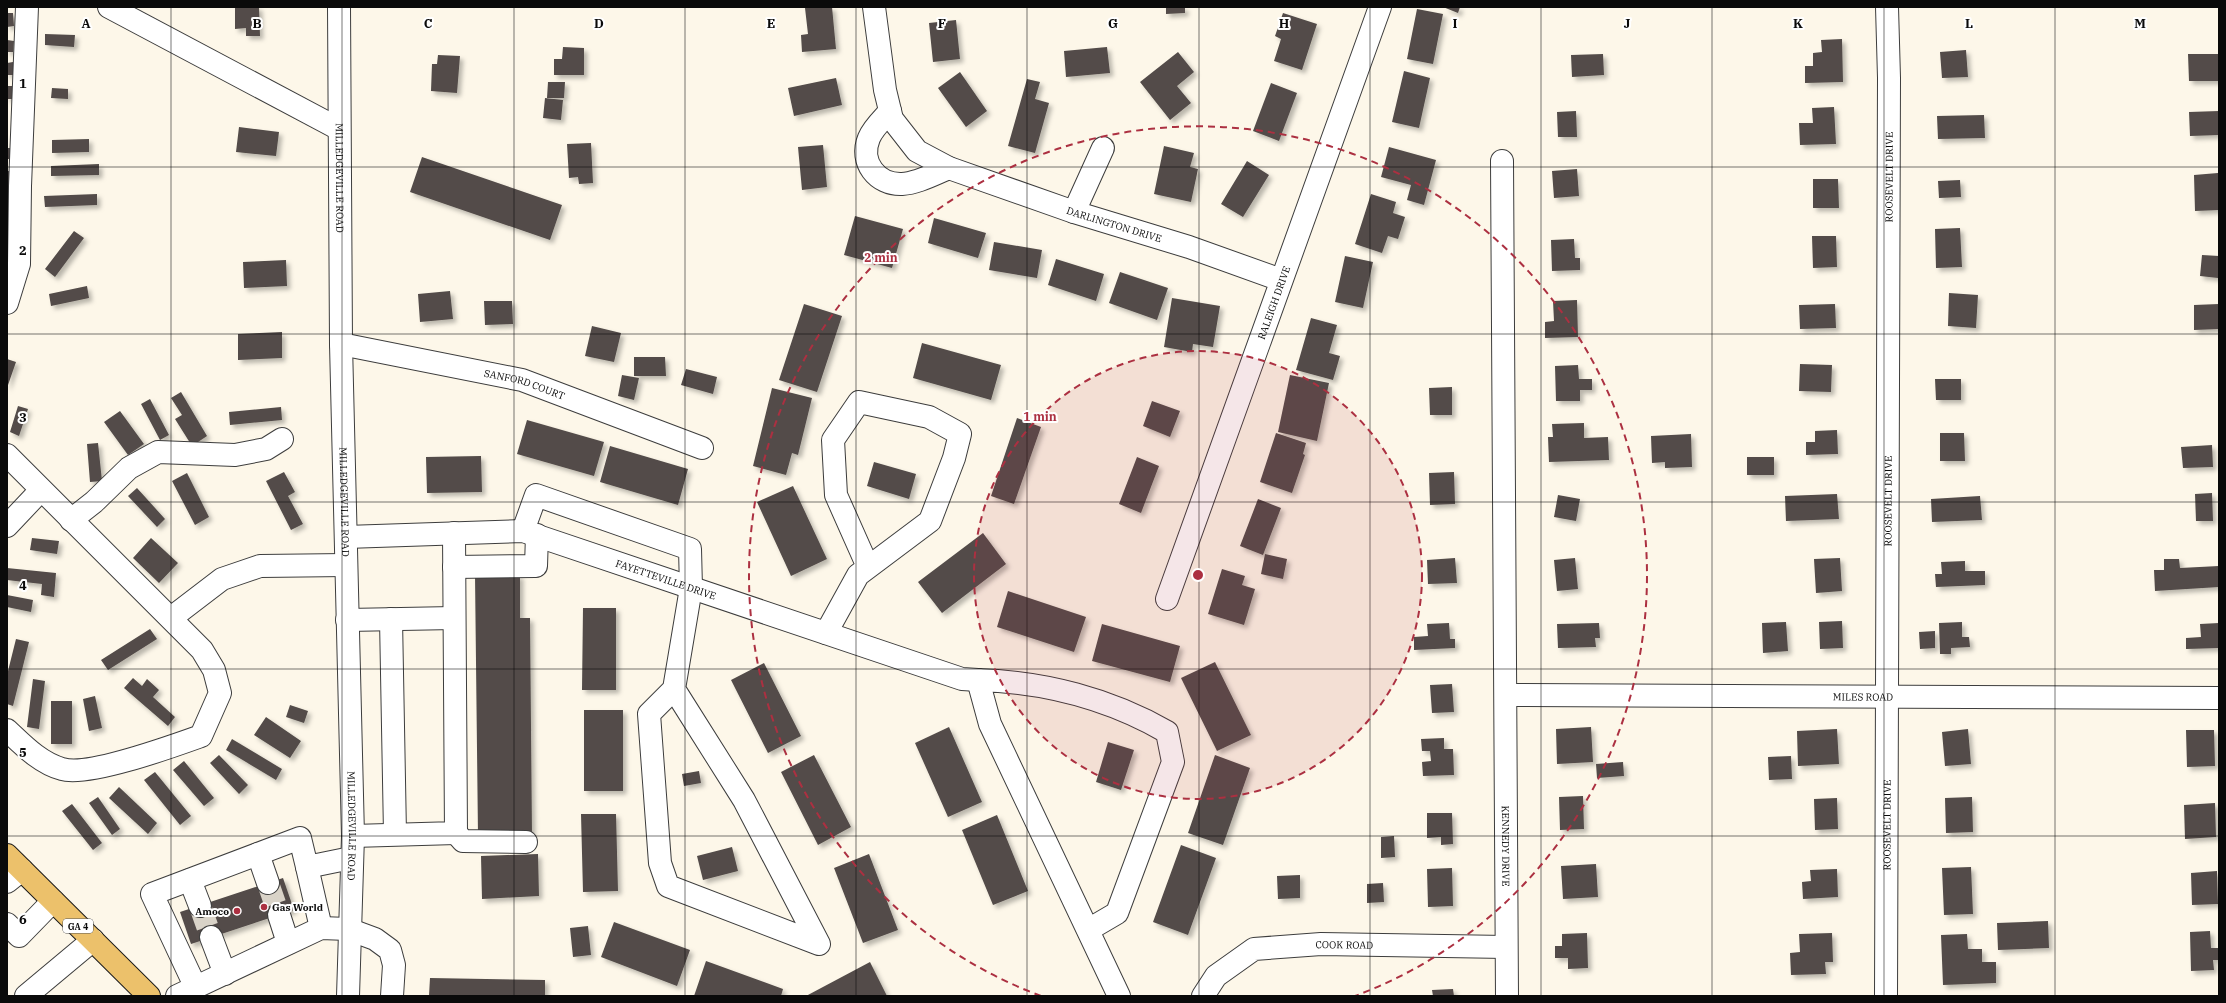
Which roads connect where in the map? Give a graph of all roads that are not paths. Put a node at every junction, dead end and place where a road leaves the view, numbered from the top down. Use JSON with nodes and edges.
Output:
{"nodes":[{"id":1,"x":27,"y":7,"type":"edge"},
{"id":2,"x":109,"y":7,"type":"edge"},
{"id":3,"x":339,"y":7,"type":"edge"},
{"id":4,"x":874,"y":7,"type":"edge"},
{"id":5,"x":1380,"y":7,"type":"edge"},
{"id":6,"x":1887,"y":7,"type":"edge"},
{"id":7,"x":890,"y":111,"type":"junction"},
{"id":8,"x":339,"y":129,"type":"junction"},
{"id":9,"x":1103,"y":148,"type":"dead end"},
{"id":10,"x":1502,"y":161,"type":"dead end"},
{"id":11,"x":949,"y":168,"type":"junction"},
{"id":12,"x":1074,"y":212,"type":"junction"},
{"id":13,"x":1281,"y":280,"type":"junction"},
{"id":14,"x":7,"y":303,"type":"edge"},
{"id":15,"x":341,"y":344,"type":"junction"},
{"id":16,"x":282,"y":439,"type":"dead end"},
{"id":17,"x":702,"y":448,"type":"dead end"},
{"id":18,"x":7,"y":454,"type":"edge"},
{"id":19,"x":41,"y":490,"type":"junction"},
{"id":20,"x":71,"y":520,"type":"junction"},
{"id":21,"x":7,"y":526,"type":"edge"},
{"id":22,"x":454,"y":533,"type":"junction"},
{"id":23,"x":530,"y":533,"type":"junction"},
{"id":24,"x":346,"y":537,"type":"junction"},
{"id":25,"x":346,"y":565,"type":"junction"},
{"id":26,"x":454,"y":567,"type":"junction"},
{"id":27,"x":868,"y":567,"type":"junction"},
{"id":28,"x":691,"y":588,"type":"junction"},
{"id":29,"x":1167,"y":599,"type":"dead end"},
{"id":30,"x":171,"y":618,"type":"junction"},
{"id":31,"x":454,"y":618,"type":"junction"},
{"id":32,"x":391,"y":619,"type":"junction"},
{"id":33,"x":347,"y":620,"type":"junction"},
{"id":34,"x":826,"y":633,"type":"junction"},
{"id":35,"x":978,"y":680,"type":"junction"},
{"id":36,"x":674,"y":689,"type":"junction"},
{"id":37,"x":1506,"y":695,"type":"junction"},
{"id":38,"x":1887,"y":697,"type":"junction"},
{"id":39,"x":2219,"y":698,"type":"edge"},
{"id":40,"x":7,"y":730,"type":"edge"},
{"id":41,"x":456,"y":833,"type":"junction"},
{"id":42,"x":395,"y":834,"type":"junction"},
{"id":43,"x":353,"y":836,"type":"junction"},
{"id":44,"x":526,"y":842,"type":"dead end"},
{"id":45,"x":258,"y":854,"type":"junction"},
{"id":46,"x":351,"y":858,"type":"junction"},
{"id":47,"x":307,"y":867,"type":"junction"},
{"id":48,"x":12,"y":869,"type":"edge"},
{"id":49,"x":190,"y":880,"type":"junction"},
{"id":50,"x":268,"y":883,"type":"tunnel mouth"},
{"id":51,"x":53,"y":901,"type":"junction"},
{"id":52,"x":200,"y":906,"type":"tunnel mouth"},
{"id":53,"x":279,"y":915,"type":"tunnel mouth"},
{"id":54,"x":7,"y":924,"type":"edge"},
{"id":55,"x":321,"y":928,"type":"junction"},
{"id":56,"x":348,"y":929,"type":"junction"},
{"id":57,"x":1088,"y":930,"type":"junction"},
{"id":58,"x":211,"y":937,"type":"tunnel mouth"},
{"id":59,"x":92,"y":940,"type":"junction"},
{"id":60,"x":288,"y":943,"type":"junction"},
{"id":61,"x":1506,"y":947,"type":"junction"},
{"id":62,"x":225,"y":974,"type":"junction"},
{"id":63,"x":186,"y":992,"type":"edge"},
{"id":64,"x":26,"y":996,"type":"edge"},
{"id":65,"x":149,"y":996,"type":"edge"},
{"id":66,"x":348,"y":996,"type":"edge"},
{"id":67,"x":392,"y":996,"type":"edge"},
{"id":68,"x":1119,"y":996,"type":"edge"},
{"id":69,"x":1203,"y":996,"type":"edge"},
{"id":70,"x":1507,"y":996,"type":"edge"},
{"id":71,"x":1886,"y":996,"type":"edge"}],
"edges":[{"from":1,"to":14,"type":"street"},
{"from":2,"to":8,"type":"street"},
{"from":3,"to":8,"type":"street","name":"MILLEDGEVILLE ROAD"},
{"from":4,"to":7,"type":"street","name":"DARLINGTON DRIVE"},
{"from":5,"to":13,"type":"street","name":"RALEIGH DRIVE"},
{"from":6,"to":38,"type":"street","name":"ROOSEVELT DRIVE"},
{"from":7,"to":11,"type":"street","name":"DARLINGTON DRIVE"},
{"from":7,"to":11,"type":"street"},
{"from":8,"to":15,"type":"street","name":"MILLEDGEVILLE ROAD"},
{"from":9,"to":12,"type":"street"},
{"from":10,"to":37,"type":"street","name":"KENNEDY DRIVE"},
{"from":11,"to":12,"type":"street","name":"DARLINGTON DRIVE"},
{"from":12,"to":13,"type":"street","name":"DARLINGTON DRIVE"},
{"from":13,"to":29,"type":"street","name":"RALEIGH DRIVE"},
{"from":15,"to":17,"type":"street","name":"SANFORD COURT"},
{"from":15,"to":24,"type":"street","name":"MILLEDGEVILLE ROAD"},
{"from":16,"to":20,"type":"street"},
{"from":18,"to":19,"type":"street"},
{"from":19,"to":20,"type":"street"},
{"from":19,"to":21,"type":"street"},
{"from":20,"to":30,"type":"street"},
{"from":22,"to":23,"type":"street","name":"FAYETTEVILLE DRIVE"},
{"from":22,"to":24,"type":"street","name":"FAYETTEVILLE DRIVE"},
{"from":22,"to":26,"type":"street"},
{"from":23,"to":26,"type":"street"},
{"from":23,"to":28,"type":"street","name":"FAYETTEVILLE DRIVE"},
{"from":23,"to":28,"type":"street"},
{"from":24,"to":25,"type":"street","name":"MILLEDGEVILLE ROAD"},
{"from":25,"to":30,"type":"street"},
{"from":25,"to":33,"type":"street","name":"MILLEDGEVILLE ROAD"},
{"from":26,"to":31,"type":"street"},
{"from":27,"to":27,"type":"street"},
{"from":27,"to":34,"type":"street"},
{"from":28,"to":34,"type":"street","name":"FAYETTEVILLE DRIVE"},
{"from":28,"to":36,"type":"street"},
{"from":30,"to":40,"type":"street"},
{"from":31,"to":32,"type":"street"},
{"from":31,"to":41,"type":"street"},
{"from":32,"to":33,"type":"street"},
{"from":32,"to":42,"type":"street"},
{"from":33,"to":43,"type":"street","name":"MILLEDGEVILLE ROAD"},
{"from":34,"to":35,"type":"street","name":"FAYETTEVILLE DRIVE"},
{"from":35,"to":57,"type":"street"},
{"from":35,"to":57,"type":"street","name":"FAYETTEVILLE DRIVE"},
{"from":36,"to":36,"type":"street"},
{"from":37,"to":38,"type":"street","name":"MILES ROAD"},
{"from":37,"to":61,"type":"street","name":"KENNEDY DRIVE"},
{"from":38,"to":39,"type":"street","name":"MILES ROAD"},
{"from":38,"to":71,"type":"street","name":"ROOSEVELT DRIVE"},
{"from":41,"to":42,"type":"street"},
{"from":41,"to":44,"type":"street"},
{"from":42,"to":43,"type":"street"},
{"from":43,"to":46,"type":"street","name":"MILLEDGEVILLE ROAD"},
{"from":45,"to":47,"type":"street"},
{"from":45,"to":49,"type":"street"},
{"from":45,"to":50,"type":"street"},
{"from":46,"to":47,"type":"street"},
{"from":46,"to":56,"type":"street","name":"MILLEDGEVILLE ROAD"},
{"from":47,"to":55,"type":"street"},
{"from":48,"to":51,"type":"main road","number":"GA 4"},
{"from":49,"to":52,"type":"street"},
{"from":49,"to":63,"type":"street"},
{"from":51,"to":54,"type":"street"},
{"from":51,"to":59,"type":"main road","number":"GA 4"},
{"from":53,"to":60,"type":"street"},
{"from":55,"to":56,"type":"street"},
{"from":55,"to":60,"type":"street"},
{"from":56,"to":66,"type":"street","name":"MILLEDGEVILLE ROAD"},
{"from":56,"to":67,"type":"street"},
{"from":57,"to":68,"type":"street"},
{"from":58,"to":62,"type":"street"},
{"from":59,"to":64,"type":"street"},
{"from":59,"to":65,"type":"main road","number":"GA 4"},
{"from":60,"to":62,"type":"street"},
{"from":61,"to":69,"type":"street","name":"COOK ROAD"},
{"from":61,"to":70,"type":"street","name":"KENNEDY DRIVE"},
{"from":62,"to":63,"type":"street"}]}
